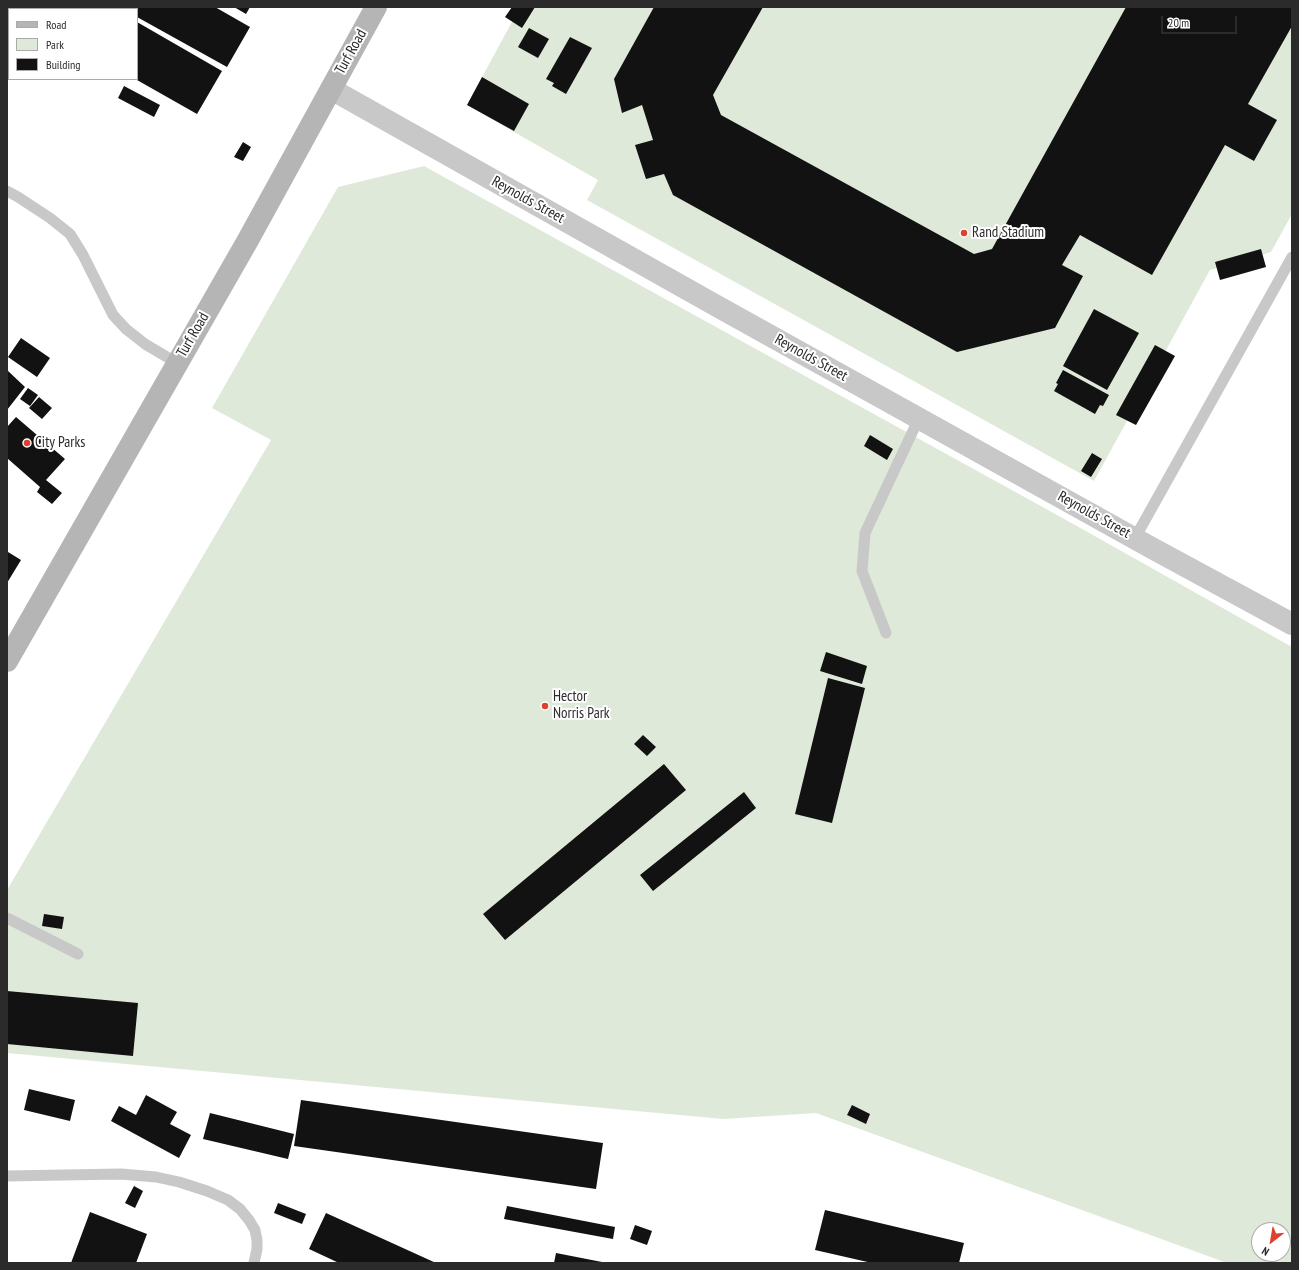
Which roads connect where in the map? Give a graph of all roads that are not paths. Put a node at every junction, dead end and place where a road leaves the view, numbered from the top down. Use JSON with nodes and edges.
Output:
{"nodes":[{"id":1,"x":376,"y":7,"type":"edge"},
{"id":2,"x":331,"y":89,"type":"junction"},
{"id":3,"x":7,"y":191,"type":"edge"},
{"id":4,"x":1292,"y":257,"type":"edge"},
{"id":5,"x":177,"y":363,"type":"junction"},
{"id":6,"x":919,"y":418,"type":"junction"},
{"id":7,"x":1135,"y":538,"type":"junction"},
{"id":8,"x":1292,"y":624,"type":"edge"},
{"id":9,"x":886,"y":633,"type":"dead end"},
{"id":10,"x":7,"y":661,"type":"edge"},
{"id":11,"x":7,"y":918,"type":"edge"},
{"id":12,"x":78,"y":954,"type":"dead end"},
{"id":13,"x":7,"y":1176,"type":"edge"},
{"id":14,"x":254,"y":1263,"type":"edge"}],
"edges":[{"from":1,"to":2,"type":"main road","name":"Turf Road"},
{"from":2,"to":5,"type":"main road","name":"Turf Road"},
{"from":2,"to":6,"type":"street","name":"Reynolds Street"},
{"from":3,"to":5,"type":"lane"},
{"from":4,"to":7,"type":"lane"},
{"from":5,"to":10,"type":"main road","name":"Turf Road"},
{"from":6,"to":7,"type":"street","name":"Reynolds Street"},
{"from":6,"to":9,"type":"lane"},
{"from":7,"to":8,"type":"street","name":"Reynolds Street"},
{"from":11,"to":12,"type":"lane"},
{"from":13,"to":14,"type":"lane"}]}
